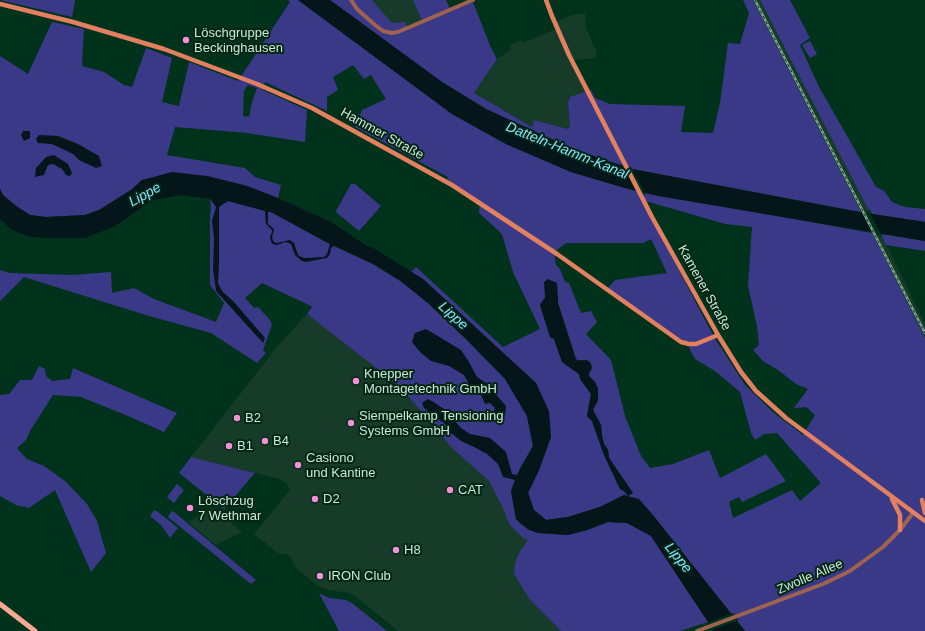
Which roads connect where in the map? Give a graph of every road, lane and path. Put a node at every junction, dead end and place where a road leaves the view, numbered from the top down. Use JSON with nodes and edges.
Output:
{"nodes":[{"id":1,"x":351,"y":0,"type":"edge"},
{"id":2,"x":473,"y":0,"type":"edge"},
{"id":3,"x":546,"y":0,"type":"edge"},
{"id":4,"x":0,"y":4,"type":"edge"},
{"id":5,"x":718,"y":335,"type":"junction"},
{"id":6,"x":890,"y":496,"type":"junction"},
{"id":7,"x":922,"y":500,"type":"dead end"},
{"id":8,"x":913,"y":513,"type":"junction"},
{"id":9,"x":925,"y":513,"type":"edge"},
{"id":10,"x":925,"y":521,"type":"edge"},
{"id":11,"x":900,"y":530,"type":"junction"},
{"id":12,"x":0,"y":604,"type":"edge"},
{"id":13,"x":35,"y":631,"type":"edge"},
{"id":14,"x":697,"y":631,"type":"edge"}],
"edges":[{"from":1,"to":2,"type":"street"},
{"from":3,"to":5,"type":"main road","name":"Kamener Straße"},
{"from":4,"to":5,"type":"main road","name":"Hammer Straße"},
{"from":5,"to":6,"type":"main road","name":"Kamener Straße"},
{"from":6,"to":8,"type":"main road","name":"Kamener Straße"},
{"from":6,"to":11,"type":"main road"},
{"from":7,"to":9,"type":"main road"},
{"from":8,"to":10,"type":"main road","name":"Kamener Straße"},
{"from":8,"to":11,"type":"street","name":"Zwolle Allee"},
{"from":11,"to":14,"type":"street","name":"Zwolle Allee"},
{"from":12,"to":13,"type":"main road"}]}
